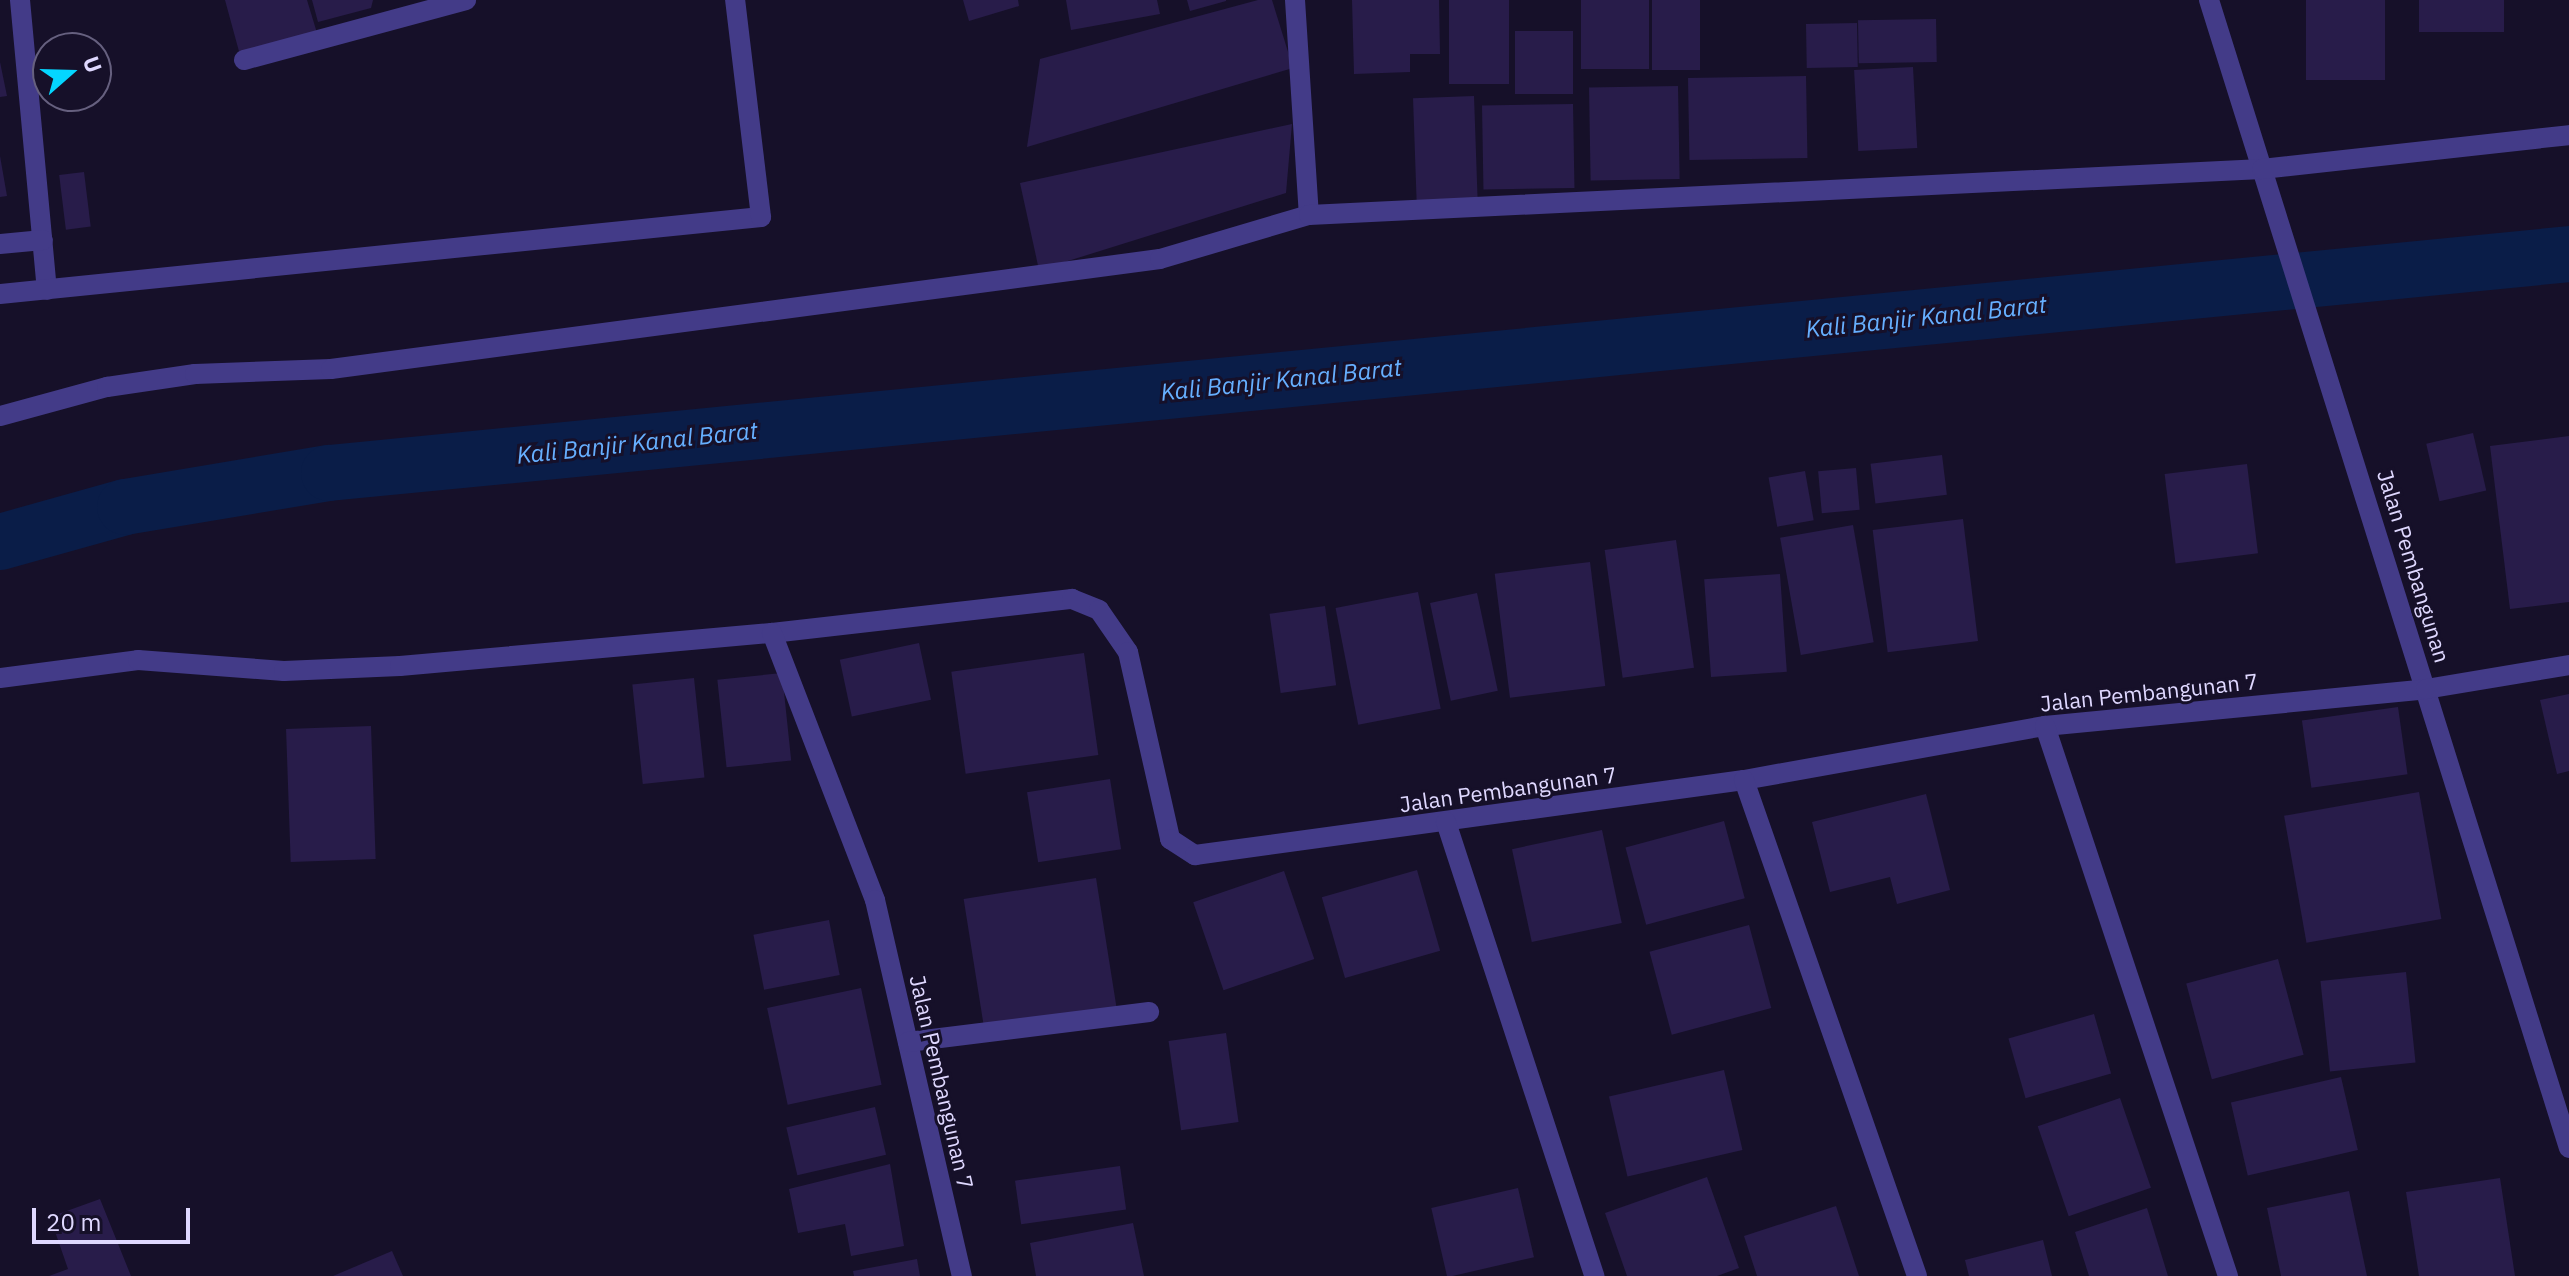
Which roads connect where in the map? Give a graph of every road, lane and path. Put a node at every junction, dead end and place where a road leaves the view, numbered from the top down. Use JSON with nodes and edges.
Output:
{"nodes":[{"id":1,"x":20,"y":0,"type":"edge"},
{"id":2,"x":466,"y":0,"type":"edge"},
{"id":3,"x":735,"y":0,"type":"edge"},
{"id":4,"x":1295,"y":0,"type":"edge"},
{"id":5,"x":2209,"y":0,"type":"edge"},
{"id":6,"x":244,"y":60,"type":"dead end"},
{"id":7,"x":2569,"y":135,"type":"edge"},
{"id":8,"x":2262,"y":169,"type":"junction"},
{"id":9,"x":1309,"y":215,"type":"junction"},
{"id":10,"x":43,"y":240,"type":"junction"},
{"id":11,"x":0,"y":244,"type":"edge"},
{"id":12,"x":47,"y":290,"type":"junction"},
{"id":13,"x":0,"y":294,"type":"edge"},
{"id":14,"x":0,"y":416,"type":"edge"},
{"id":15,"x":772,"y":633,"type":"junction"},
{"id":16,"x":2569,"y":665,"type":"edge"},
{"id":17,"x":0,"y":678,"type":"edge"},
{"id":18,"x":2426,"y":689,"type":"junction"},
{"id":19,"x":2045,"y":726,"type":"junction"},
{"id":20,"x":1744,"y":780,"type":"junction"},
{"id":21,"x":1446,"y":822,"type":"junction"},
{"id":22,"x":1149,"y":1012,"type":"dead end"},
{"id":23,"x":908,"y":1042,"type":"junction"},
{"id":24,"x":2569,"y":1148,"type":"edge"},
{"id":25,"x":962,"y":1276,"type":"edge"},
{"id":26,"x":1594,"y":1276,"type":"edge"},
{"id":27,"x":1917,"y":1276,"type":"edge"},
{"id":28,"x":2228,"y":1276,"type":"edge"}],
"edges":[{"from":1,"to":10,"type":"street"},
{"from":2,"to":6,"type":"street"},
{"from":3,"to":12,"type":"street"},
{"from":4,"to":9,"type":"street"},
{"from":5,"to":8,"type":"street","name":"Jalan Pembangunan"},
{"from":7,"to":8,"type":"street"},
{"from":8,"to":9,"type":"street"},
{"from":8,"to":18,"type":"street","name":"Jalan Pembangunan"},
{"from":9,"to":14,"type":"street"},
{"from":10,"to":11,"type":"street"},
{"from":10,"to":12,"type":"street"},
{"from":12,"to":13,"type":"street"},
{"from":15,"to":17,"type":"street","name":"Jalan Pembangunan 7"},
{"from":15,"to":21,"type":"street","name":"Jalan Pembangunan 7"},
{"from":15,"to":23,"type":"street","name":"Jalan Pembangunan 7"},
{"from":16,"to":18,"type":"street","name":"Jalan Pembangunan 7"},
{"from":18,"to":19,"type":"street","name":"Jalan Pembangunan 7"},
{"from":18,"to":24,"type":"street","name":"Jalan Pembangunan"},
{"from":19,"to":20,"type":"street","name":"Jalan Pembangunan 7"},
{"from":19,"to":28,"type":"street"},
{"from":20,"to":21,"type":"street","name":"Jalan Pembangunan 7"},
{"from":20,"to":27,"type":"street"},
{"from":21,"to":26,"type":"street"},
{"from":22,"to":23,"type":"street"},
{"from":23,"to":25,"type":"street","name":"Jalan Pembangunan 7"}]}
